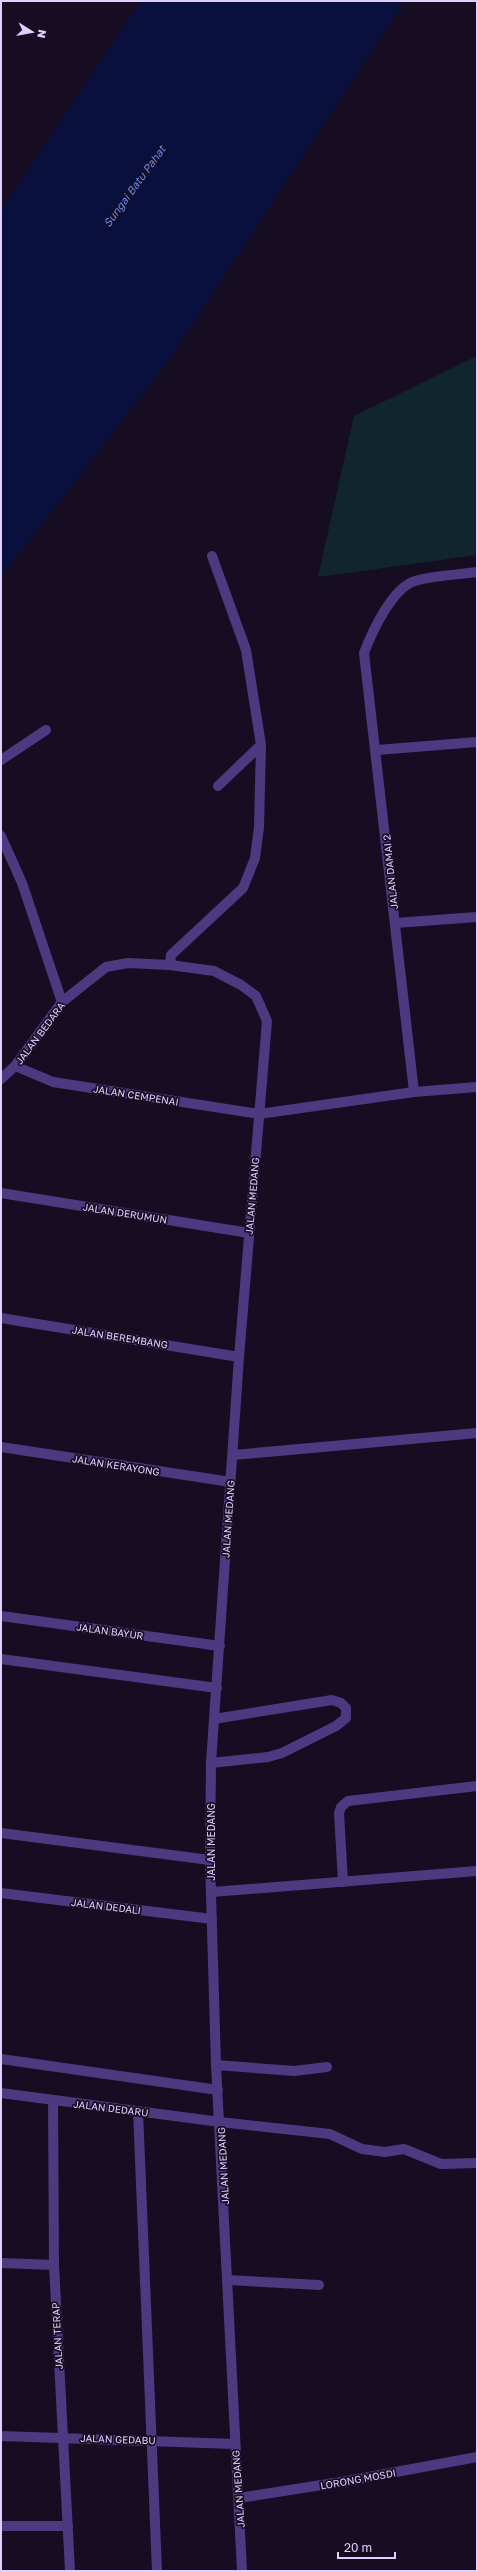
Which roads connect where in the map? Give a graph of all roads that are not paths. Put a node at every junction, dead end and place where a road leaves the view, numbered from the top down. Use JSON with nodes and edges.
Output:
{"nodes":[{"id":1,"x":212,"y":556,"type":"dead end"},
{"id":2,"x":477,"y":572,"type":"edge"},
{"id":3,"x":46,"y":730,"type":"dead end"},
{"id":4,"x":477,"y":742,"type":"edge"},
{"id":5,"x":261,"y":745,"type":"junction"},
{"id":6,"x":377,"y":750,"type":"junction"},
{"id":7,"x":1,"y":760,"type":"edge"},
{"id":8,"x":218,"y":786,"type":"dead end"},
{"id":9,"x":1,"y":836,"type":"edge"},
{"id":10,"x":477,"y":917,"type":"edge"},
{"id":11,"x":395,"y":923,"type":"junction"},
{"id":12,"x":170,"y":965,"type":"junction"},
{"id":13,"x":62,"y":1002,"type":"junction"},
{"id":14,"x":15,"y":1066,"type":"junction"},
{"id":15,"x":1,"y":1079,"type":"edge"},
{"id":16,"x":477,"y":1087,"type":"edge"},
{"id":17,"x":414,"y":1092,"type":"junction"},
{"id":18,"x":259,"y":1114,"type":"junction"},
{"id":19,"x":1,"y":1193,"type":"edge"},
{"id":20,"x":249,"y":1233,"type":"junction"},
{"id":21,"x":1,"y":1318,"type":"edge"},
{"id":22,"x":239,"y":1356,"type":"junction"},
{"id":23,"x":477,"y":1433,"type":"edge"},
{"id":24,"x":1,"y":1447,"type":"edge"},
{"id":25,"x":233,"y":1455,"type":"junction"},
{"id":26,"x":231,"y":1482,"type":"junction"},
{"id":27,"x":1,"y":1616,"type":"edge"},
{"id":28,"x":220,"y":1646,"type":"junction"},
{"id":29,"x":1,"y":1659,"type":"edge"},
{"id":30,"x":217,"y":1688,"type":"junction"},
{"id":31,"x":214,"y":1719,"type":"junction"},
{"id":32,"x":211,"y":1763,"type":"junction"},
{"id":33,"x":477,"y":1786,"type":"edge"},
{"id":34,"x":1,"y":1833,"type":"edge"},
{"id":35,"x":210,"y":1860,"type":"junction"},
{"id":36,"x":477,"y":1871,"type":"edge"},
{"id":37,"x":343,"y":1882,"type":"junction"},
{"id":38,"x":212,"y":1892,"type":"junction"},
{"id":39,"x":1,"y":1893,"type":"edge"},
{"id":40,"x":212,"y":1919,"type":"junction"},
{"id":41,"x":1,"y":2059,"type":"edge"},
{"id":42,"x":216,"y":2065,"type":"junction"},
{"id":43,"x":327,"y":2067,"type":"dead end"},
{"id":44,"x":218,"y":2090,"type":"junction"},
{"id":45,"x":1,"y":2093,"type":"edge"},
{"id":46,"x":53,"y":2100,"type":"junction"},
{"id":47,"x":138,"y":2111,"type":"junction"},
{"id":48,"x":220,"y":2122,"type":"junction"},
{"id":49,"x":477,"y":2163,"type":"edge"},
{"id":50,"x":1,"y":2264,"type":"edge"},
{"id":51,"x":54,"y":2265,"type":"junction"},
{"id":52,"x":228,"y":2280,"type":"junction"},
{"id":53,"x":319,"y":2285,"type":"dead end"},
{"id":54,"x":1,"y":2436,"type":"edge"},
{"id":55,"x":62,"y":2437,"type":"junction"},
{"id":56,"x":150,"y":2440,"type":"junction"},
{"id":57,"x":235,"y":2444,"type":"junction"},
{"id":58,"x":477,"y":2457,"type":"edge"},
{"id":59,"x":239,"y":2498,"type":"junction"},
{"id":60,"x":1,"y":2526,"type":"edge"},
{"id":61,"x":68,"y":2526,"type":"junction"},
{"id":62,"x":70,"y":2571,"type":"edge"},
{"id":63,"x":157,"y":2571,"type":"edge"},
{"id":64,"x":242,"y":2571,"type":"edge"}],
"edges":[{"from":1,"to":5,"type":"street"},
{"from":2,"to":6,"type":"street","name":"JALAN DAMAI 2"},
{"from":3,"to":7,"type":"street"},
{"from":4,"to":6,"type":"street"},
{"from":5,"to":8,"type":"street"},
{"from":5,"to":12,"type":"street"},
{"from":6,"to":11,"type":"street","name":"JALAN DAMAI 2"},
{"from":9,"to":13,"type":"street"},
{"from":10,"to":11,"type":"street"},
{"from":11,"to":17,"type":"street","name":"JALAN DAMAI 2"},
{"from":12,"to":13,"type":"street","name":"JALAN BEDARA"},
{"from":12,"to":18,"type":"street","name":"JALAN BEDARA"},
{"from":13,"to":14,"type":"street","name":"JALAN BEDARA"},
{"from":14,"to":15,"type":"street","name":"JALAN BEDARA"},
{"from":14,"to":18,"type":"street","name":"JALAN CEMPENAI"},
{"from":16,"to":17,"type":"street","name":"JALAN CEMPENAI"},
{"from":17,"to":18,"type":"street","name":"JALAN CEMPENAI"},
{"from":18,"to":20,"type":"street","name":"JALAN MEDANG"},
{"from":19,"to":20,"type":"street","name":"JALAN DERUMUN"},
{"from":20,"to":22,"type":"street","name":"JALAN MEDANG"},
{"from":21,"to":22,"type":"street","name":"JALAN BEREMBANG"},
{"from":22,"to":25,"type":"street","name":"JALAN MEDANG"},
{"from":23,"to":25,"type":"street"},
{"from":24,"to":26,"type":"street","name":"JALAN KERAYONG"},
{"from":25,"to":26,"type":"street","name":"JALAN MEDANG"},
{"from":26,"to":28,"type":"street","name":"JALAN MEDANG"},
{"from":27,"to":28,"type":"street","name":"JALAN BAYUR"},
{"from":28,"to":30,"type":"street","name":"JALAN MEDANG"},
{"from":29,"to":30,"type":"street"},
{"from":30,"to":31,"type":"street","name":"JALAN MEDANG"},
{"from":31,"to":32,"type":"street","name":"JALAN MEDANG"},
{"from":31,"to":32,"type":"street"},
{"from":32,"to":35,"type":"street","name":"JALAN MEDANG"},
{"from":33,"to":37,"type":"street"},
{"from":34,"to":35,"type":"street"},
{"from":35,"to":38,"type":"street","name":"JALAN MEDANG"},
{"from":36,"to":37,"type":"street"},
{"from":37,"to":38,"type":"street"},
{"from":38,"to":40,"type":"street","name":"JALAN MEDANG"},
{"from":39,"to":40,"type":"street","name":"JALAN DEDALI"},
{"from":40,"to":42,"type":"street","name":"JALAN MEDANG"},
{"from":41,"to":44,"type":"street"},
{"from":42,"to":43,"type":"street"},
{"from":42,"to":44,"type":"street","name":"JALAN MEDANG"},
{"from":44,"to":48,"type":"street","name":"JALAN MEDANG"},
{"from":45,"to":46,"type":"street","name":"JALAN DEDARU"},
{"from":46,"to":47,"type":"street","name":"JALAN DEDARU"},
{"from":46,"to":51,"type":"street","name":"JALAN TERAP"},
{"from":47,"to":48,"type":"street","name":"JALAN DEDARU"},
{"from":47,"to":56,"type":"street"},
{"from":48,"to":49,"type":"street","name":"JALAN DEDARU"},
{"from":48,"to":52,"type":"street","name":"JALAN MEDANG"},
{"from":50,"to":51,"type":"street"},
{"from":51,"to":55,"type":"street","name":"JALAN TERAP"},
{"from":52,"to":53,"type":"street"},
{"from":52,"to":57,"type":"street","name":"JALAN MEDANG"},
{"from":54,"to":55,"type":"street","name":"JALAN GEDABU"},
{"from":55,"to":56,"type":"street","name":"JALAN GEDABU"},
{"from":55,"to":61,"type":"street","name":"JALAN TERAP"},
{"from":56,"to":57,"type":"street","name":"JALAN GEDABU"},
{"from":56,"to":63,"type":"street"},
{"from":57,"to":59,"type":"street","name":"JALAN MEDANG"},
{"from":58,"to":59,"type":"street","name":"LORONG MOSDI"},
{"from":59,"to":64,"type":"street","name":"JALAN MEDANG"},
{"from":60,"to":61,"type":"street"},
{"from":61,"to":62,"type":"street","name":"JALAN TERAP"}]}
